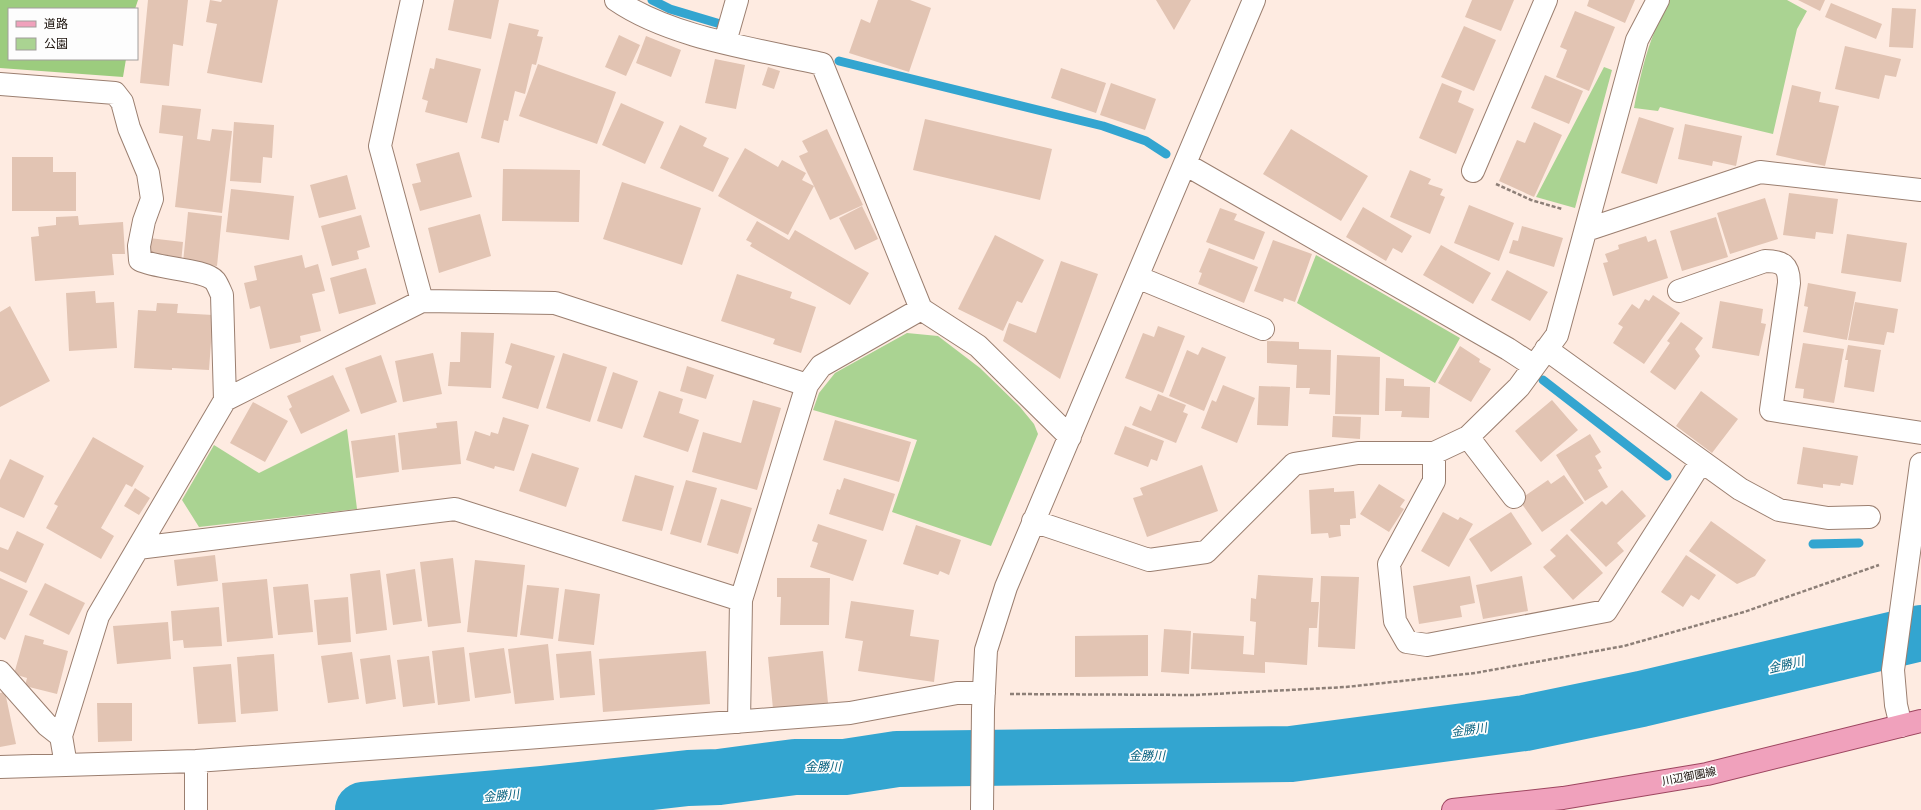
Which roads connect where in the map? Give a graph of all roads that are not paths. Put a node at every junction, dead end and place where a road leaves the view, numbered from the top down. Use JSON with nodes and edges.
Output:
{"nodes":[{"id":1,"x":412,"y":0,"type":"edge"},
{"id":2,"x":616,"y":0,"type":"edge"},
{"id":3,"x":737,"y":0,"type":"edge"},
{"id":4,"x":1254,"y":0,"type":"edge"},
{"id":5,"x":1546,"y":0,"type":"edge"},
{"id":6,"x":1658,"y":0,"type":"edge"},
{"id":7,"x":725,"y":42,"type":"junction"},
{"id":8,"x":0,"y":84,"type":"edge"},
{"id":9,"x":1185,"y":164,"type":"junction"},
{"id":10,"x":1473,"y":171,"type":"road end"},
{"id":11,"x":1921,"y":190,"type":"edge"},
{"id":12,"x":1588,"y":223,"type":"junction"},
{"id":13,"x":1137,"y":277,"type":"junction"},
{"id":14,"x":1680,"y":291,"type":"dead end"},
{"id":15,"x":422,"y":301,"type":"junction"},
{"id":16,"x":920,"y":310,"type":"junction"},
{"id":17,"x":1263,"y":329,"type":"dead end"},
{"id":18,"x":1540,"y":358,"type":"junction"},
{"id":19,"x":807,"y":385,"type":"junction"},
{"id":20,"x":225,"y":400,"type":"junction"},
{"id":21,"x":1921,"y":433,"type":"edge"},
{"id":22,"x":1070,"y":437,"type":"junction"},
{"id":23,"x":1468,"y":437,"type":"junction"},
{"id":24,"x":1434,"y":453,"type":"junction"},
{"id":25,"x":1702,"y":462,"type":"junction"},
{"id":26,"x":1921,"y":464,"type":"edge"},
{"id":27,"x":1514,"y":497,"type":"dead end"},
{"id":28,"x":1869,"y":517,"type":"dead end"},
{"id":29,"x":1033,"y":521,"type":"junction"},
{"id":30,"x":138,"y":548,"type":"junction"},
{"id":31,"x":741,"y":600,"type":"junction"},
{"id":32,"x":0,"y":672,"type":"edge"},
{"id":33,"x":983,"y":701,"type":"junction"},
{"id":34,"x":739,"y":722,"type":"junction"},
{"id":35,"x":1911,"y":724,"type":"edge"},
{"id":36,"x":61,"y":736,"type":"junction"},
{"id":37,"x":66,"y":765,"type":"junction"},
{"id":38,"x":0,"y":767,"type":"edge"},
{"id":39,"x":196,"y":769,"type":"junction"},
{"id":40,"x":196,"y":810,"type":"edge"},
{"id":41,"x":982,"y":810,"type":"edge"},
{"id":42,"x":1453,"y":810,"type":"edge"}],
"edges":[{"from":1,"to":15,"type":"street"},
{"from":2,"to":7,"type":"street"},
{"from":3,"to":7,"type":"street"},
{"from":4,"to":9,"type":"street"},
{"from":5,"to":10,"type":"street"},
{"from":6,"to":12,"type":"street"},
{"from":7,"to":16,"type":"street"},
{"from":8,"to":20,"type":"street"},
{"from":9,"to":13,"type":"street"},
{"from":9,"to":18,"type":"street"},
{"from":11,"to":12,"type":"street"},
{"from":12,"to":18,"type":"street"},
{"from":13,"to":17,"type":"street"},
{"from":13,"to":22,"type":"street"},
{"from":14,"to":21,"type":"street"},
{"from":15,"to":19,"type":"street"},
{"from":15,"to":20,"type":"street"},
{"from":16,"to":19,"type":"street"},
{"from":16,"to":22,"type":"street"},
{"from":18,"to":23,"type":"street"},
{"from":18,"to":25,"type":"street"},
{"from":19,"to":31,"type":"street"},
{"from":20,"to":30,"type":"street"},
{"from":22,"to":29,"type":"street"},
{"from":23,"to":24,"type":"street"},
{"from":23,"to":27,"type":"street"},
{"from":24,"to":25,"type":"street"},
{"from":24,"to":29,"type":"street"},
{"from":25,"to":28,"type":"street"},
{"from":26,"to":35,"type":"street"},
{"from":29,"to":33,"type":"street"},
{"from":30,"to":31,"type":"street"},
{"from":30,"to":36,"type":"street"},
{"from":31,"to":34,"type":"street"},
{"from":32,"to":36,"type":"street"},
{"from":33,"to":34,"type":"street"},
{"from":33,"to":41,"type":"street"},
{"from":34,"to":39,"type":"street"},
{"from":35,"to":42,"type":"main road","name":"川辺御園線"},
{"from":36,"to":37,"type":"street"},
{"from":37,"to":38,"type":"street"},
{"from":37,"to":39,"type":"street"},
{"from":39,"to":40,"type":"street"}]}
